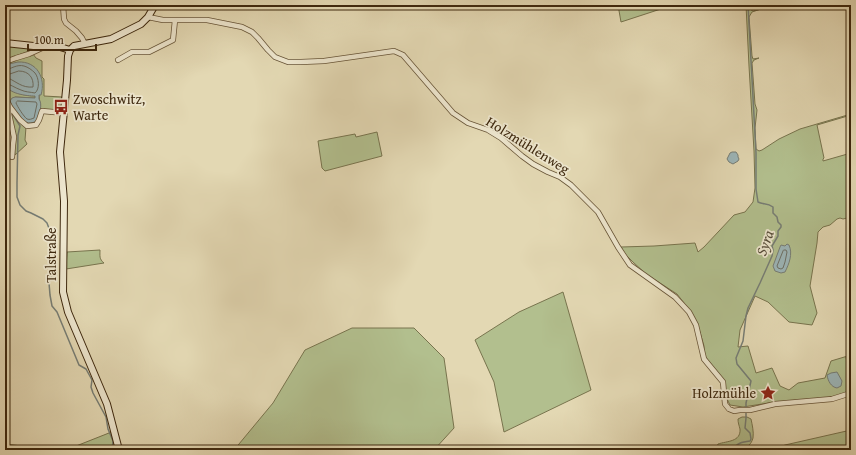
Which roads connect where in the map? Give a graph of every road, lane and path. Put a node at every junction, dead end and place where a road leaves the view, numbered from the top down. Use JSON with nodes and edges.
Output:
{"nodes":[{"id":1,"x":63,"y":5,"type":"edge"},
{"id":2,"x":155,"y":5,"type":"edge"},
{"id":3,"x":148,"y":17,"type":"junction"},
{"id":4,"x":175,"y":20,"type":"junction"},
{"id":5,"x":5,"y":43,"type":"edge"},
{"id":6,"x":85,"y":44,"type":"junction"},
{"id":7,"x":43,"y":48,"type":"junction"},
{"id":8,"x":70,"y":50,"type":"junction"},
{"id":9,"x":118,"y":60,"type":"dead end"},
{"id":10,"x":5,"y":62,"type":"edge"},
{"id":11,"x":5,"y":97,"type":"edge"},
{"id":12,"x":10,"y":107,"type":"junction"},
{"id":13,"x":64,"y":113,"type":"junction"},
{"id":14,"x":12,"y":157,"type":"dead end"},
{"id":15,"x":851,"y":393,"type":"edge"},
{"id":16,"x":119,"y":450,"type":"edge"}],
"edges":[{"from":1,"to":6,"type":"street"},
{"from":2,"to":3,"type":"street"},
{"from":3,"to":4,"type":"street","name":"Holzmühlenweg"},
{"from":3,"to":6,"type":"street"},
{"from":4,"to":9,"type":"street"},
{"from":4,"to":15,"type":"street","name":"Holzmühlenweg"},
{"from":5,"to":7,"type":"street"},
{"from":6,"to":8,"type":"street"},
{"from":7,"to":8,"type":"street"},
{"from":7,"to":10,"type":"street"},
{"from":8,"to":13,"type":"street","name":"Talstraße"},
{"from":11,"to":12,"type":"street"},
{"from":12,"to":13,"type":"street"},
{"from":12,"to":14,"type":"street"},
{"from":13,"to":16,"type":"street","name":"Talstraße"}]}
